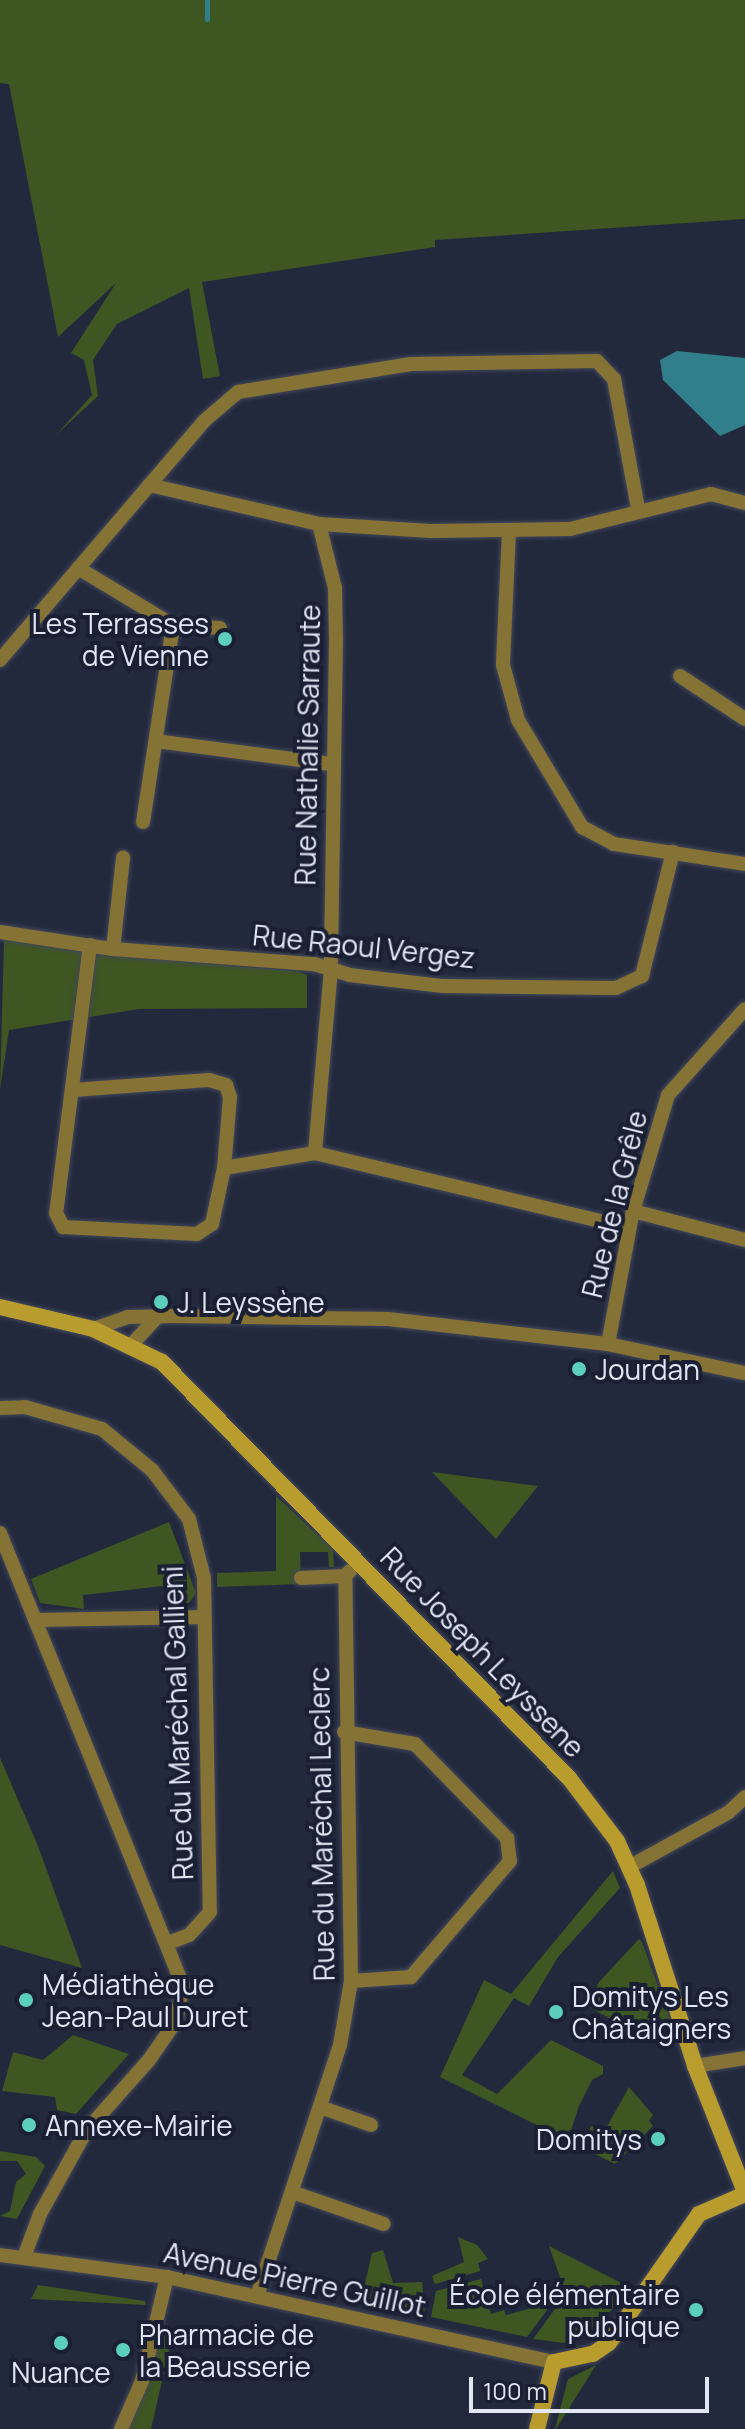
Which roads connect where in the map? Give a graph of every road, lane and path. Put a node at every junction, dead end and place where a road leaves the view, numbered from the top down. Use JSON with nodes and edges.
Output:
{"nodes":[{"id":1,"x":149,"y":485,"type":"junction"},
{"id":2,"x":745,"y":503,"type":"edge"},
{"id":3,"x":638,"y":508,"type":"junction"},
{"id":4,"x":319,"y":524,"type":"junction"},
{"id":5,"x":509,"y":531,"type":"junction"},
{"id":6,"x":78,"y":568,"type":"junction"},
{"id":7,"x":173,"y":625,"type":"junction"},
{"id":8,"x":220,"y":628,"type":"dead end"},
{"id":9,"x":0,"y":660,"type":"edge"},
{"id":10,"x":680,"y":676,"type":"dead end"},
{"id":11,"x":745,"y":719,"type":"edge"},
{"id":12,"x":156,"y":741,"type":"junction"},
{"id":13,"x":331,"y":764,"type":"junction"},
{"id":14,"x":143,"y":822,"type":"dead end"},
{"id":15,"x":673,"y":852,"type":"junction"},
{"id":16,"x":123,"y":858,"type":"dead end"},
{"id":17,"x":745,"y":864,"type":"edge"},
{"id":18,"x":0,"y":932,"type":"edge"},
{"id":19,"x":90,"y":945,"type":"junction"},
{"id":20,"x":113,"y":949,"type":"junction"},
{"id":21,"x":331,"y":969,"type":"junction"},
{"id":22,"x":745,"y":1009,"type":"edge"},
{"id":23,"x":73,"y":1090,"type":"junction"},
{"id":24,"x":315,"y":1153,"type":"junction"},
{"id":25,"x":224,"y":1168,"type":"junction"},
{"id":26,"x":633,"y":1211,"type":"junction"},
{"id":27,"x":629,"y":1228,"type":"junction"},
{"id":28,"x":745,"y":1240,"type":"edge"},
{"id":29,"x":0,"y":1307,"type":"edge"},
{"id":30,"x":157,"y":1317,"type":"junction"},
{"id":31,"x":93,"y":1329,"type":"junction"},
{"id":32,"x":132,"y":1344,"type":"junction"},
{"id":33,"x":608,"y":1344,"type":"junction"},
{"id":34,"x":745,"y":1373,"type":"edge"},
{"id":35,"x":0,"y":1408,"type":"edge"},
{"id":36,"x":0,"y":1533,"type":"edge"},
{"id":37,"x":359,"y":1561,"type":"junction"},
{"id":38,"x":345,"y":1576,"type":"junction"},
{"id":39,"x":301,"y":1578,"type":"dead end"},
{"id":40,"x":204,"y":1617,"type":"junction"},
{"id":41,"x":35,"y":1620,"type":"junction"},
{"id":42,"x":344,"y":1732,"type":"junction"},
{"id":43,"x":745,"y":1797,"type":"edge"},
{"id":44,"x":629,"y":1867,"type":"junction"},
{"id":45,"x":168,"y":1943,"type":"junction"},
{"id":46,"x":351,"y":1981,"type":"junction"},
{"id":47,"x":745,"y":2058,"type":"edge"},
{"id":48,"x":695,"y":2066,"type":"junction"},
{"id":49,"x":320,"y":2107,"type":"junction"},
{"id":50,"x":371,"y":2125,"type":"dead end"},
{"id":51,"x":292,"y":2192,"type":"junction"},
{"id":52,"x":745,"y":2193,"type":"edge"},
{"id":53,"x":384,"y":2224,"type":"dead end"},
{"id":54,"x":0,"y":2255,"type":"edge"},
{"id":55,"x":24,"y":2257,"type":"junction"},
{"id":56,"x":167,"y":2277,"type":"junction"},
{"id":57,"x":257,"y":2296,"type":"junction"},
{"id":58,"x":554,"y":2362,"type":"junction"},
{"id":59,"x":121,"y":2429,"type":"edge"},
{"id":60,"x":537,"y":2429,"type":"edge"}],
"edges":[{"from":1,"to":3,"type":"street"},
{"from":1,"to":4,"type":"street"},
{"from":1,"to":6,"type":"street"},
{"from":2,"to":3,"type":"street"},
{"from":3,"to":5,"type":"street"},
{"from":4,"to":5,"type":"street"},
{"from":4,"to":13,"type":"street","name":"Rue Nathalie Sarraute"},
{"from":5,"to":15,"type":"street"},
{"from":6,"to":7,"type":"street"},
{"from":6,"to":9,"type":"street"},
{"from":7,"to":8,"type":"street"},
{"from":7,"to":12,"type":"street"},
{"from":10,"to":11,"type":"street"},
{"from":12,"to":13,"type":"street"},
{"from":12,"to":14,"type":"street"},
{"from":13,"to":21,"type":"street","name":"Rue Nathalie Sarraute"},
{"from":15,"to":17,"type":"street"},
{"from":15,"to":21,"type":"street","name":"Rue Raoul Vergez"},
{"from":16,"to":20,"type":"street"},
{"from":18,"to":19,"type":"street","name":"Rue Raoul Vergez"},
{"from":19,"to":20,"type":"street","name":"Rue Raoul Vergez"},
{"from":19,"to":23,"type":"street"},
{"from":20,"to":21,"type":"street","name":"Rue Raoul Vergez"},
{"from":21,"to":24,"type":"street","name":"Rue Nathalie Sarraute"},
{"from":22,"to":26,"type":"street","name":"Rue de la Grêle"},
{"from":23,"to":25,"type":"street"},
{"from":23,"to":25,"type":"street"},
{"from":24,"to":25,"type":"street"},
{"from":24,"to":27,"type":"street"},
{"from":26,"to":27,"type":"street","name":"Rue de la Grêle"},
{"from":26,"to":28,"type":"street"},
{"from":27,"to":33,"type":"street","name":"Rue de la Grêle"},
{"from":29,"to":31,"type":"street","name":"Rue Joseph Leyssene"},
{"from":30,"to":31,"type":"street"},
{"from":30,"to":32,"type":"street"},
{"from":30,"to":33,"type":"street"},
{"from":31,"to":32,"type":"street","name":"Rue Joseph Leyssene"},
{"from":32,"to":37,"type":"street","name":"Rue Joseph Leyssene"},
{"from":33,"to":34,"type":"street"},
{"from":35,"to":40,"type":"street","name":"Rue du Maréchal Gallieni"},
{"from":36,"to":41,"type":"street"},
{"from":37,"to":38,"type":"street"},
{"from":37,"to":44,"type":"street","name":"Rue Joseph Leyssene"},
{"from":38,"to":39,"type":"street"},
{"from":38,"to":42,"type":"street","name":"Rue du Maréchal Leclerc"},
{"from":40,"to":41,"type":"street"},
{"from":40,"to":45,"type":"street","name":"Rue du Maréchal Gallieni"},
{"from":41,"to":45,"type":"street"},
{"from":42,"to":46,"type":"street","name":"Rue du Maréchal Leclerc"},
{"from":42,"to":46,"type":"street"},
{"from":43,"to":44,"type":"street"},
{"from":44,"to":48,"type":"street","name":"Rue Joseph Leyssene"},
{"from":45,"to":55,"type":"street"},
{"from":46,"to":49,"type":"street","name":"Rue du Maréchal Leclerc"},
{"from":47,"to":48,"type":"street"},
{"from":48,"to":52,"type":"street","name":"Rue Joseph Leyssene"},
{"from":49,"to":50,"type":"street"},
{"from":49,"to":51,"type":"street","name":"Rue du Maréchal Leclerc"},
{"from":51,"to":53,"type":"street"},
{"from":51,"to":57,"type":"street","name":"Rue du Maréchal Leclerc"},
{"from":52,"to":58,"type":"street"},
{"from":54,"to":55,"type":"street","name":"Avenue Pierre Guillot"},
{"from":55,"to":56,"type":"street","name":"Avenue Pierre Guillot"},
{"from":56,"to":57,"type":"street","name":"Avenue Pierre Guillot"},
{"from":56,"to":59,"type":"street"},
{"from":57,"to":58,"type":"street","name":"Avenue Pierre Guillot"},
{"from":58,"to":60,"type":"street"}]}
